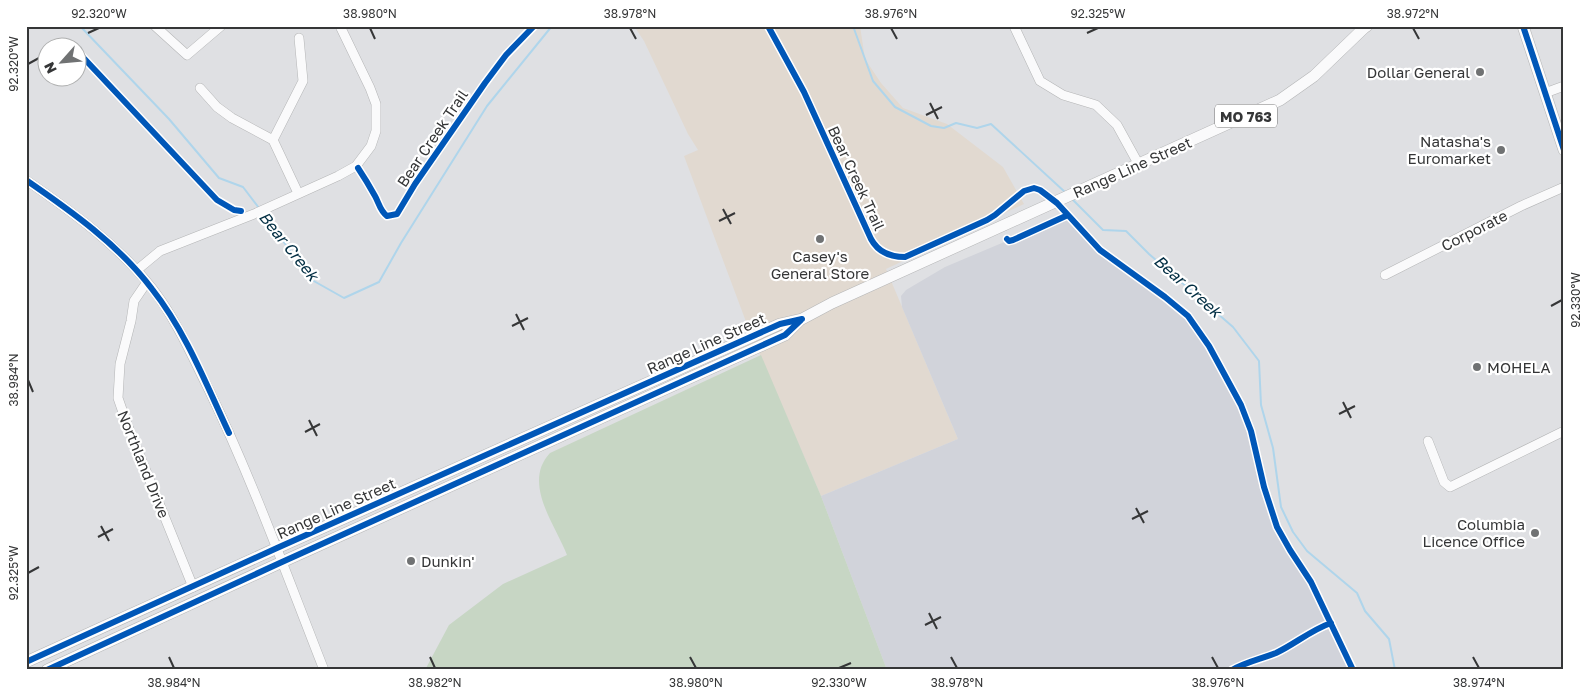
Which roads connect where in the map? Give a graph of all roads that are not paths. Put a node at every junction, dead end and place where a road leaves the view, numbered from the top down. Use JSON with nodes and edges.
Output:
{"nodes":[{"id":1,"x":155,"y":26,"type":"edge"},
{"id":2,"x":221,"y":26,"type":"edge"},
{"id":3,"x":340,"y":26,"type":"edge"},
{"id":4,"x":1014,"y":26,"type":"edge"},
{"id":5,"x":1523,"y":26,"type":"edge"},
{"id":6,"x":1365,"y":27,"type":"edge"},
{"id":7,"x":299,"y":38,"type":"dead end"},
{"id":8,"x":1564,"y":86,"type":"edge"},
{"id":9,"x":200,"y":88,"type":"dead end"},
{"id":10,"x":1545,"y":93,"type":"junction"},
{"id":11,"x":273,"y":140,"type":"junction"},
{"id":12,"x":1564,"y":150,"type":"edge"},
{"id":13,"x":1139,"y":165,"type":"junction"},
{"id":14,"x":26,"y":180,"type":"edge"},
{"id":15,"x":1564,"y":188,"type":"edge"},
{"id":16,"x":298,"y":193,"type":"junction"},
{"id":17,"x":137,"y":270,"type":"junction"},
{"id":18,"x":1385,"y":275,"type":"dead end"},
{"id":19,"x":147,"y":282,"type":"junction"},
{"id":20,"x":802,"y":319,"type":"junction"},
{"id":21,"x":600,"y":404,"type":"junction"},
{"id":22,"x":1564,"y":431,"type":"edge"},
{"id":23,"x":1428,"y":441,"type":"dead end"},
{"id":24,"x":504,"y":447,"type":"junction"},
{"id":25,"x":515,"y":457,"type":"junction"},
{"id":26,"x":416,"y":502,"type":"junction"},
{"id":27,"x":276,"y":548,"type":"junction"},
{"id":28,"x":282,"y":562,"type":"junction"},
{"id":29,"x":193,"y":587,"type":"junction"},
{"id":30,"x":26,"y":662,"type":"edge"},
{"id":31,"x":48,"y":670,"type":"edge"},
{"id":32,"x":324,"y":670,"type":"edge"}],
"edges":[{"from":1,"to":2,"type":"street"},
{"from":3,"to":16,"type":"street"},
{"from":4,"to":13,"type":"street"},
{"from":5,"to":10,"type":"main road"},
{"from":6,"to":13,"type":"main road","name":"Range Line Street","number":"MO 763"},
{"from":7,"to":11,"type":"street"},
{"from":8,"to":10,"type":"street"},
{"from":9,"to":11,"type":"street"},
{"from":10,"to":12,"type":"main road"},
{"from":11,"to":16,"type":"street"},
{"from":13,"to":20,"type":"main road","name":"Range Line Street","number":"MO 763"},
{"from":14,"to":17,"type":"street"},
{"from":15,"to":18,"type":"street","name":"Corporate"},
{"from":16,"to":17,"type":"street"},
{"from":17,"to":19,"type":"street"},
{"from":19,"to":27,"type":"street"},
{"from":19,"to":29,"type":"street","name":"Northland Drive"},
{"from":20,"to":21,"type":"main road","name":"Range Line Street","number":"MO 763"},
{"from":20,"to":25,"type":"main road","name":"Range Line Street","number":"MO 763"},
{"from":21,"to":24,"type":"main road","name":"Range Line Street","number":"MO 763"},
{"from":21,"to":25,"type":"main road"},
{"from":22,"to":23,"type":"street"},
{"from":24,"to":26,"type":"main road"},
{"from":24,"to":27,"type":"main road","name":"Range Line Street","number":"MO 763"},
{"from":25,"to":26,"type":"main road","name":"Range Line Street","number":"MO 763"},
{"from":26,"to":28,"type":"main road","name":"Range Line Street","number":"MO 763"},
{"from":27,"to":28,"type":"street"},
{"from":27,"to":29,"type":"main road","name":"Range Line Street","number":"MO 763"},
{"from":28,"to":31,"type":"main road","name":"Range Line Street","number":"MO 763"},
{"from":28,"to":32,"type":"street"},
{"from":29,"to":30,"type":"main road","name":"Range Line Street","number":"MO 763"}]}
